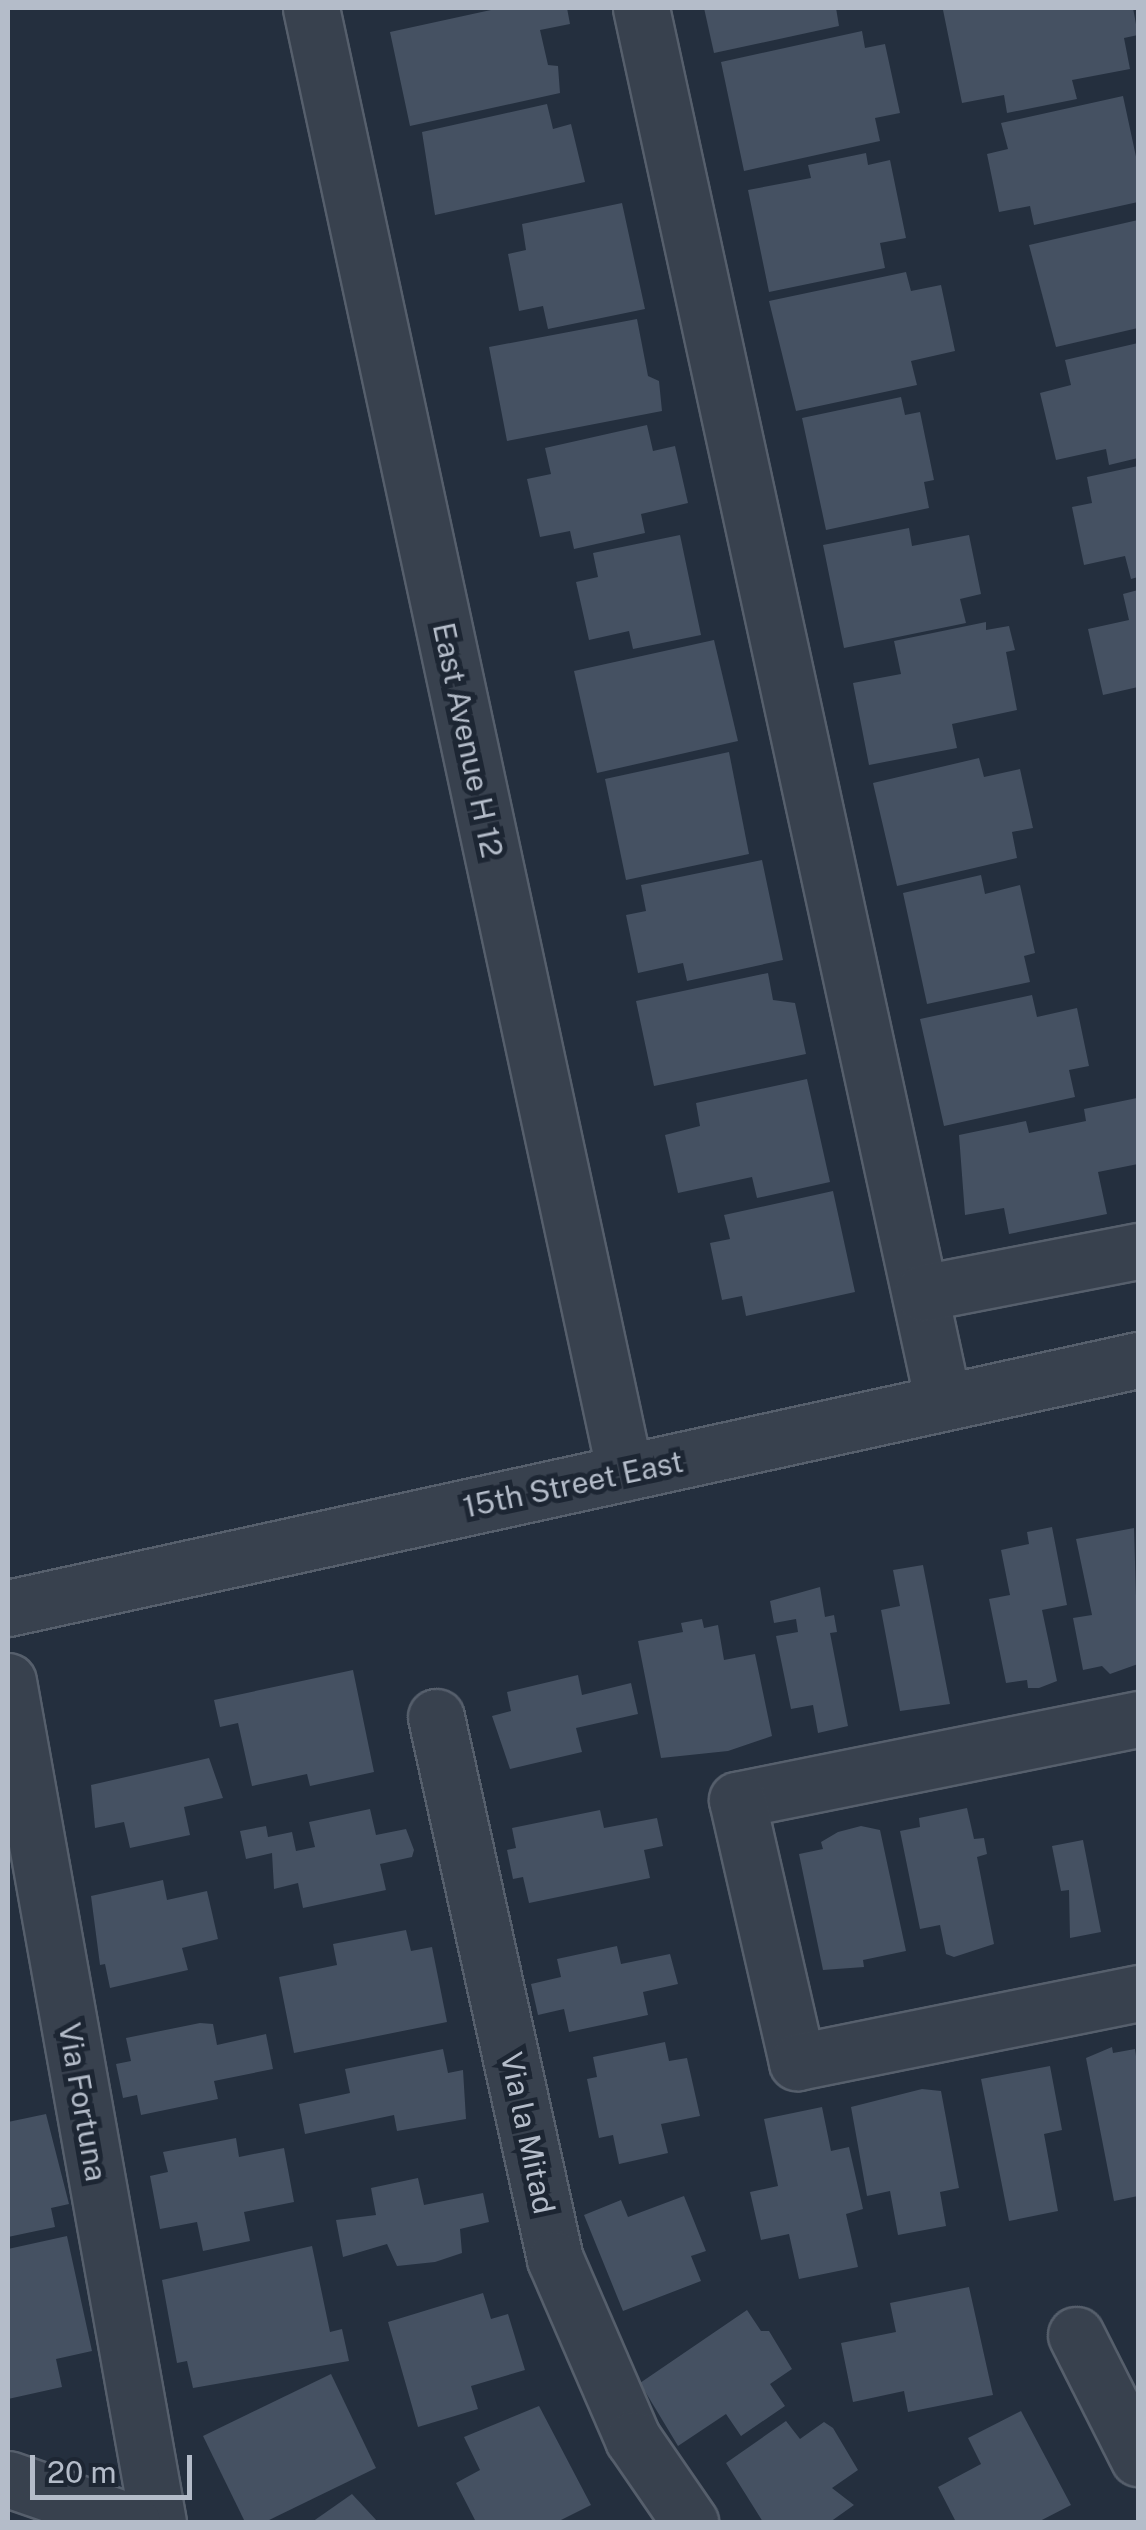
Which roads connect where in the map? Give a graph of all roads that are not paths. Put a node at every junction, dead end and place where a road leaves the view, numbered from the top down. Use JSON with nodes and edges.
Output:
{"nodes":[{"id":1,"x":310,"y":8,"type":"edge"},
{"id":2,"x":640,"y":8,"type":"edge"},
{"id":3,"x":1138,"y":1250,"type":"edge"},
{"id":4,"x":922,"y":1294,"type":"junction"},
{"id":5,"x":1138,"y":1360,"type":"edge"},
{"id":6,"x":944,"y":1401,"type":"junction"},
{"id":7,"x":624,"y":1473,"type":"junction"},
{"id":8,"x":8,"y":1608,"type":"edge"},
{"id":9,"x":8,"y":1681,"type":"edge"},
{"id":10,"x":436,"y":1717,"type":"dead end"},
{"id":11,"x":1138,"y":1719,"type":"edge"},
{"id":12,"x":1138,"y":1992,"type":"edge"},
{"id":13,"x":1076,"y":2335,"type":"dead end"},
{"id":14,"x":1138,"y":2458,"type":"edge"},
{"id":15,"x":8,"y":2479,"type":"edge"},
{"id":16,"x":132,"y":2522,"type":"edge"},
{"id":17,"x":158,"y":2522,"type":"edge"},
{"id":18,"x":690,"y":2522,"type":"edge"}],
"edges":[{"from":1,"to":7,"type":"street","name":"East Avenue H 12"},
{"from":2,"to":4,"type":"street"},
{"from":3,"to":4,"type":"street"},
{"from":4,"to":6,"type":"street"},
{"from":5,"to":6,"type":"street","name":"15th Street East"},
{"from":6,"to":7,"type":"street","name":"15th Street East"},
{"from":7,"to":8,"type":"street","name":"15th Street East"},
{"from":9,"to":17,"type":"street","name":"Via Fortuna"},
{"from":10,"to":18,"type":"street","name":"Via la Mitad"},
{"from":11,"to":12,"type":"street"},
{"from":13,"to":14,"type":"street"},
{"from":15,"to":16,"type":"street"}]}
